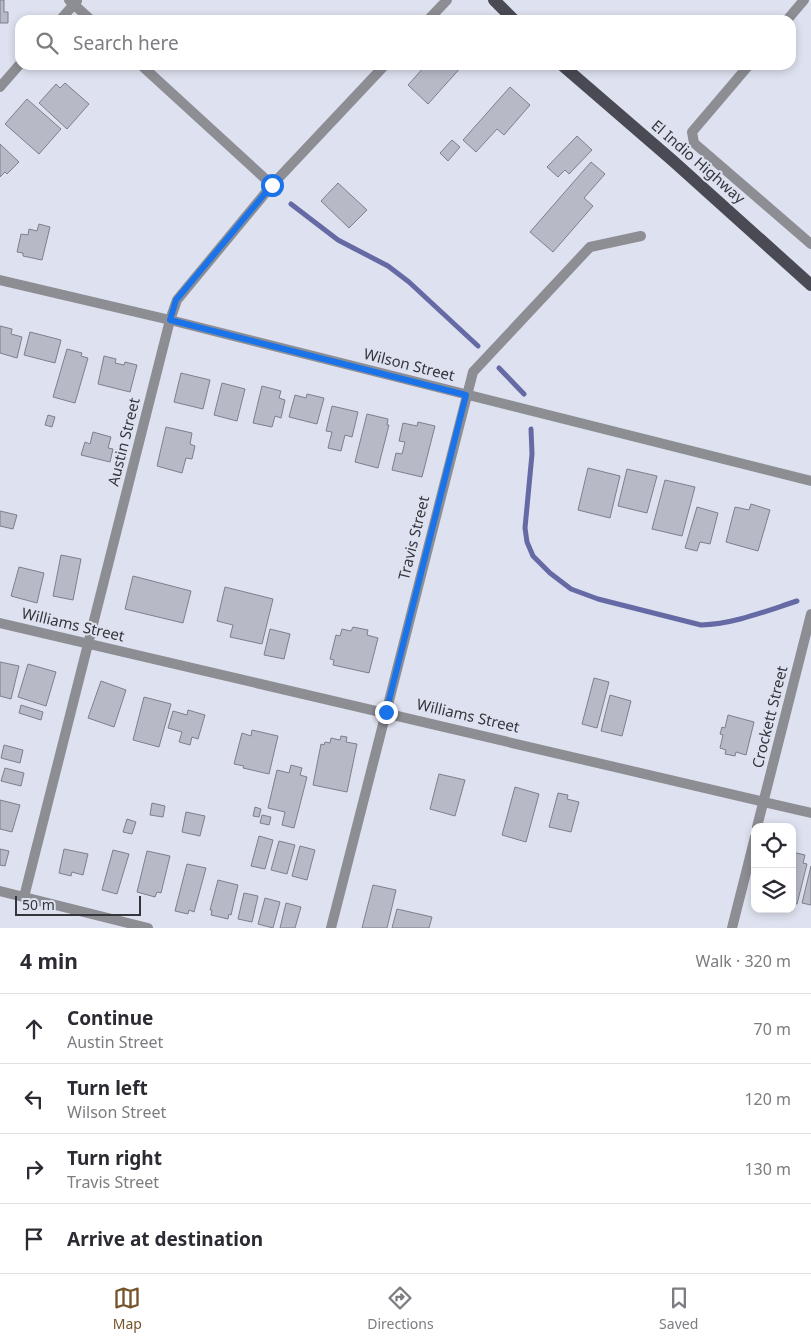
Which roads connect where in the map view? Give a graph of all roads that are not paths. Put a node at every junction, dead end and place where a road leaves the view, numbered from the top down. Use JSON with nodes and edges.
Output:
{"nodes":[{"id":1,"x":447,"y":0,"type":"edge"},
{"id":2,"x":494,"y":0,"type":"edge"},
{"id":3,"x":804,"y":0,"type":"edge"},
{"id":4,"x":74,"y":1,"type":"edge"},
{"id":5,"x":64,"y":15,"type":"edge"},
{"id":6,"x":87,"y":15,"type":"edge"},
{"id":7,"x":433,"y":15,"type":"edge"},
{"id":8,"x":509,"y":15,"type":"edge"},
{"id":9,"x":791,"y":15,"type":"edge"},
{"id":10,"x":15,"y":70,"type":"edge"},
{"id":11,"x":146,"y":70,"type":"edge"},
{"id":12,"x":381,"y":70,"type":"edge"},
{"id":13,"x":568,"y":70,"type":"edge"},
{"id":14,"x":745,"y":70,"type":"edge"},
{"id":15,"x":0,"y":87,"type":"edge"},
{"id":16,"x":272,"y":185,"type":"junction"},
{"id":17,"x":641,"y":236,"type":"dead end"},
{"id":18,"x":811,"y":244,"type":"edge"},
{"id":19,"x":0,"y":280,"type":"edge"},
{"id":20,"x":811,"y":285,"type":"edge"},
{"id":21,"x":170,"y":320,"type":"junction"},
{"id":22,"x":466,"y":395,"type":"junction"},
{"id":23,"x":811,"y":481,"type":"edge"},
{"id":24,"x":811,"y":614,"type":"edge"},
{"id":25,"x":0,"y":623,"type":"edge"},
{"id":26,"x":89,"y":644,"type":"junction"},
{"id":27,"x":806,"y":652,"type":"edge"},
{"id":28,"x":386,"y":712,"type":"junction"},
{"id":29,"x":764,"y":802,"type":"junction"},
{"id":30,"x":811,"y":812,"type":"edge"},
{"id":31,"x":758,"y":823,"type":"edge"},
{"id":32,"x":751,"y":853,"type":"edge"},
{"id":33,"x":0,"y":892,"type":"edge"},
{"id":34,"x":24,"y":897,"type":"junction"},
{"id":35,"x":148,"y":928,"type":"edge"},
{"id":36,"x":331,"y":928,"type":"edge"},
{"id":37,"x":732,"y":928,"type":"edge"}],
"edges":[{"from":1,"to":7,"type":"street"},
{"from":2,"to":8,"type":"main road"},
{"from":3,"to":9,"type":"street"},
{"from":4,"to":5,"type":"street"},
{"from":4,"to":6,"type":"street"},
{"from":10,"to":15,"type":"street"},
{"from":11,"to":16,"type":"street"},
{"from":12,"to":16,"type":"street","name":"Austin Street"},
{"from":13,"to":20,"type":"main road","name":"El Indio Highway"},
{"from":14,"to":18,"type":"street"},
{"from":16,"to":21,"type":"street","name":"Austin Street"},
{"from":17,"to":22,"type":"street","name":"Travis Street"},
{"from":19,"to":21,"type":"street","name":"Wilson Street"},
{"from":21,"to":22,"type":"street","name":"Wilson Street"},
{"from":21,"to":26,"type":"street","name":"Austin Street"},
{"from":22,"to":23,"type":"street","name":"Wilson Street"},
{"from":22,"to":28,"type":"street","name":"Travis Street"},
{"from":24,"to":27,"type":"street","name":"Crockett Street"},
{"from":25,"to":26,"type":"street","name":"Williams Street"},
{"from":26,"to":28,"type":"street","name":"Williams Street"},
{"from":26,"to":34,"type":"street","name":"Austin Street"},
{"from":27,"to":29,"type":"street","name":"Crockett Street"},
{"from":28,"to":29,"type":"street","name":"Williams Street"},
{"from":28,"to":36,"type":"street","name":"Travis Street"},
{"from":29,"to":30,"type":"street","name":"Williams Street"},
{"from":29,"to":31,"type":"street","name":"Crockett Street"},
{"from":32,"to":37,"type":"street"},
{"from":33,"to":34,"type":"street"},
{"from":34,"to":35,"type":"street"}]}
